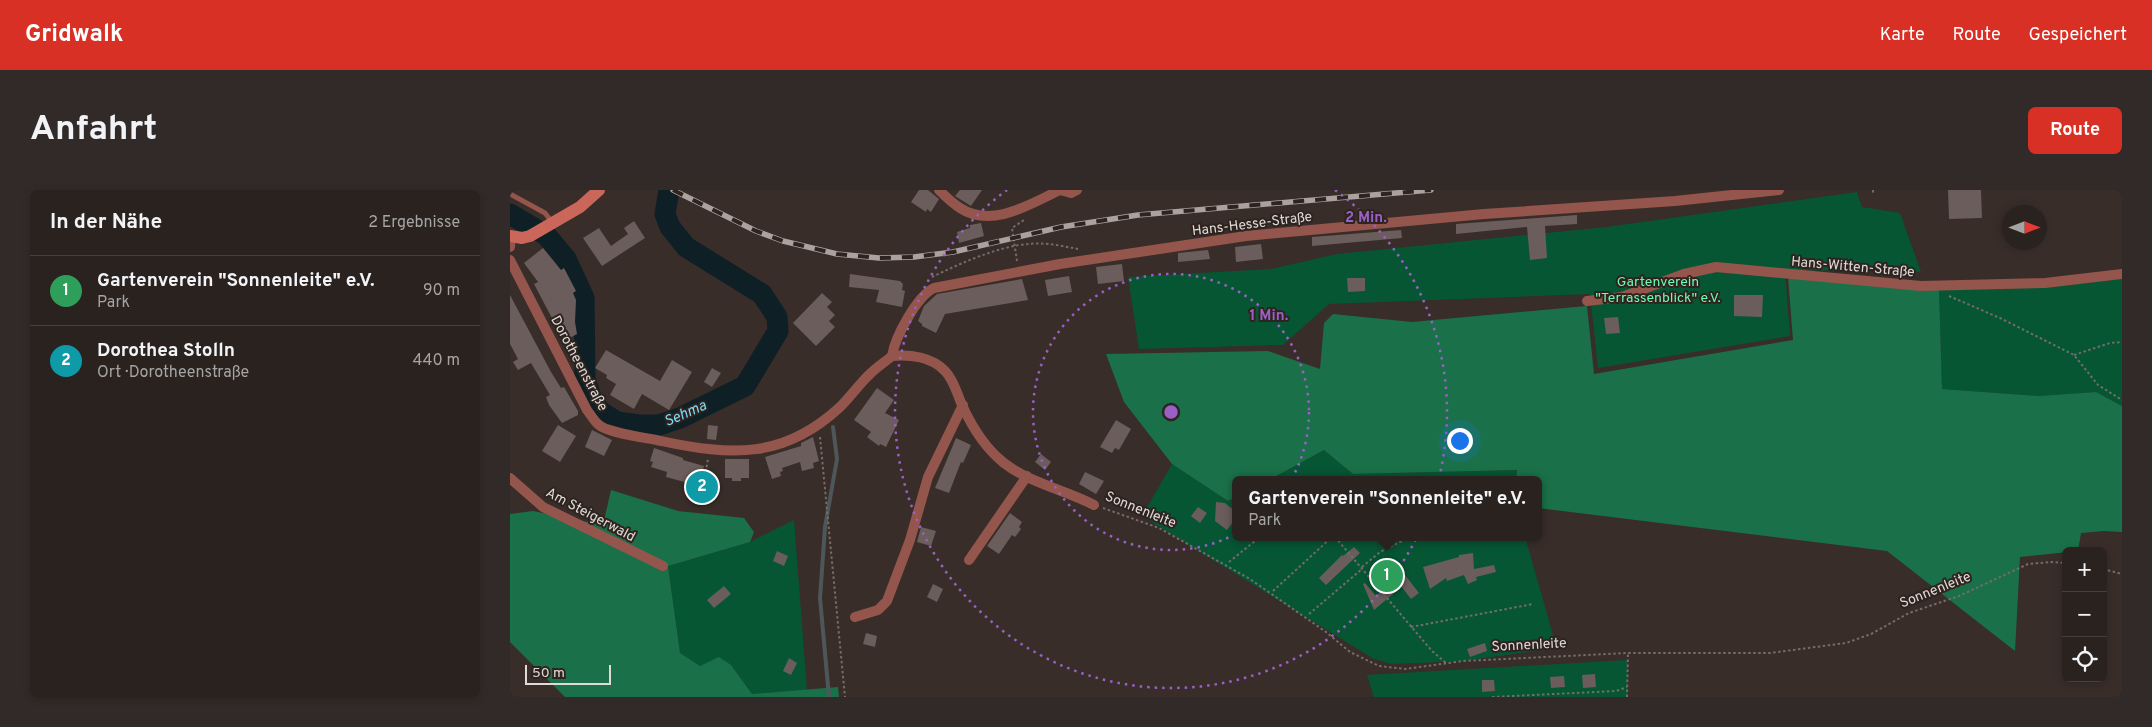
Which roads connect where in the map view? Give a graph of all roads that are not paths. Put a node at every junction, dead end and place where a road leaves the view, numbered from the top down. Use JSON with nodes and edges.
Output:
{"nodes":[{"id":1,"x":599,"y":190,"type":"edge"},
{"id":2,"x":939,"y":190,"type":"edge"},
{"id":3,"x":1077,"y":190,"type":"edge"},
{"id":4,"x":1779,"y":190,"type":"edge"},
{"id":5,"x":510,"y":194,"type":"edge"},
{"id":6,"x":550,"y":224,"type":"junction"},
{"id":7,"x":510,"y":239,"type":"edge"},
{"id":8,"x":510,"y":260,"type":"edge"},
{"id":9,"x":2122,"y":274,"type":"edge"},
{"id":10,"x":1587,"y":300,"type":"dead end"},
{"id":11,"x":892,"y":356,"type":"junction"},
{"id":12,"x":963,"y":405,"type":"junction"},
{"id":13,"x":1027,"y":476,"type":"junction"},
{"id":14,"x":510,"y":478,"type":"edge"},
{"id":15,"x":1094,"y":505,"type":"road end"},
{"id":16,"x":968,"y":560,"type":"dead end"},
{"id":17,"x":663,"y":566,"type":"dead end"},
{"id":18,"x":855,"y":617,"type":"dead end"}],
"edges":[{"from":1,"to":6,"type":"main road"},
{"from":2,"to":3,"type":"street"},
{"from":4,"to":11,"type":"street","name":"Hans-Hesse-Straße"},
{"from":5,"to":6,"type":"lane"},
{"from":6,"to":7,"type":"main road"},
{"from":8,"to":11,"type":"street","name":"Dorotheenstraße"},
{"from":9,"to":10,"type":"street","name":"Hans-Witten-Straße"},
{"from":11,"to":12,"type":"street","name":"Sonnenleite"},
{"from":12,"to":13,"type":"street","name":"Sonnenleite"},
{"from":12,"to":18,"type":"street"},
{"from":13,"to":15,"type":"street","name":"Sonnenleite"},
{"from":13,"to":16,"type":"street"},
{"from":14,"to":17,"type":"street","name":"Am Steigerwald"}]}
